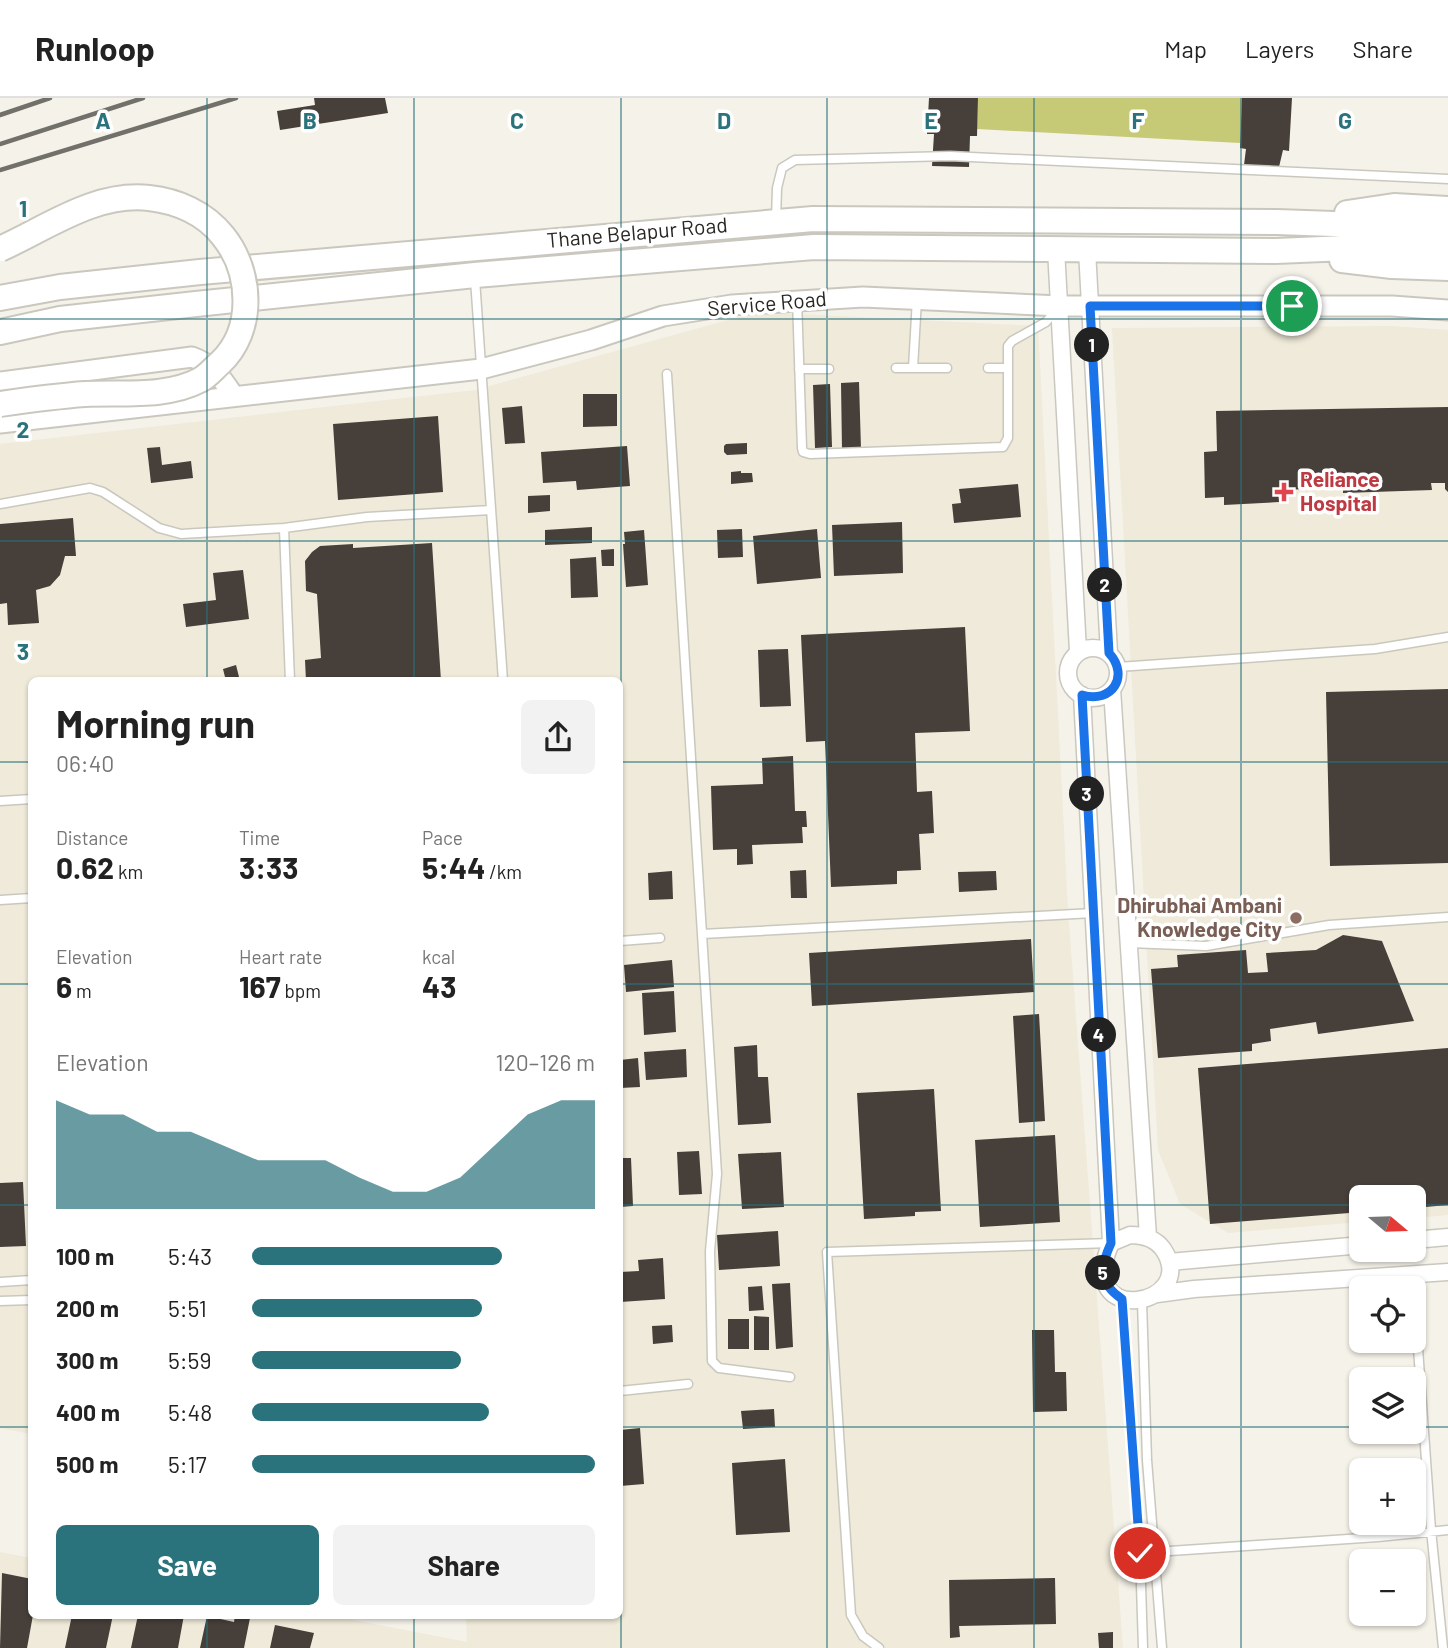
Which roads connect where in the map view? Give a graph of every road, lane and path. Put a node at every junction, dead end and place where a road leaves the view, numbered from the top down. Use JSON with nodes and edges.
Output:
{"nodes":[{"id":1,"x":1448,"y":179,"type":"edge"},
{"id":2,"x":1448,"y":209,"type":"edge"},
{"id":3,"x":776,"y":221,"type":"junction"},
{"id":4,"x":1277,"y":222,"type":"junction"},
{"id":5,"x":1448,"y":228,"type":"edge"},
{"id":6,"x":1394,"y":236,"type":"junction"},
{"id":7,"x":1448,"y":248,"type":"edge"},
{"id":8,"x":0,"y":249,"type":"edge"},
{"id":9,"x":1056,"y":249,"type":"junction"},
{"id":10,"x":1087,"y":250,"type":"junction"},
{"id":11,"x":1276,"y":251,"type":"junction"},
{"id":12,"x":1448,"y":268,"type":"edge"},
{"id":13,"x":475,"y":275,"type":"junction"},
{"id":14,"x":0,"y":298,"type":"edge"},
{"id":15,"x":917,"y":299,"type":"junction"},
{"id":16,"x":797,"y":300,"type":"junction"},
{"id":17,"x":1060,"y":306,"type":"junction"},
{"id":18,"x":1090,"y":306,"type":"junction"},
{"id":19,"x":1448,"y":310,"type":"edge"},
{"id":20,"x":0,"y":332,"type":"edge"},
{"id":21,"x":896,"y":368,"type":"dead end"},
{"id":22,"x":913,"y":368,"type":"junction"},
{"id":23,"x":947,"y":368,"type":"dead end"},
{"id":24,"x":988,"y":368,"type":"dead end"},
{"id":25,"x":1008,"y":368,"type":"junction"},
{"id":26,"x":481,"y":369,"type":"junction"},
{"id":27,"x":799,"y":369,"type":"junction"},
{"id":28,"x":829,"y":369,"type":"dead end"},
{"id":29,"x":667,"y":374,"type":"dead end"},
{"id":30,"x":0,"y":382,"type":"edge"},
{"id":31,"x":233,"y":395,"type":"junction"},
{"id":32,"x":0,"y":404,"type":"edge"},
{"id":33,"x":0,"y":423,"type":"edge"},
{"id":34,"x":0,"y":503,"type":"edge"},
{"id":35,"x":491,"y":510,"type":"junction"},
{"id":36,"x":284,"y":528,"type":"junction"},
{"id":37,"x":1448,"y":637,"type":"edge"},
{"id":38,"x":1079,"y":651,"type":"junction"},
{"id":39,"x":1109,"y":653,"type":"junction"},
{"id":40,"x":1118,"y":667,"type":"junction"},
{"id":41,"x":290,"y":677,"type":"edge"},
{"id":42,"x":503,"y":677,"type":"edge"},
{"id":43,"x":1112,"y":689,"type":"junction"},
{"id":44,"x":1082,"y":695,"type":"junction"},
{"id":45,"x":28,"y":799,"type":"edge"},
{"id":46,"x":0,"y":801,"type":"edge"},
{"id":47,"x":28,"y":898,"type":"edge"},
{"id":48,"x":0,"y":900,"type":"edge"},
{"id":49,"x":1093,"y":913,"type":"junction"},
{"id":50,"x":1448,"y":917,"type":"edge"},
{"id":51,"x":702,"y":934,"type":"junction"},
{"id":52,"x":660,"y":937,"type":"dead end"},
{"id":53,"x":623,"y":941,"type":"edge"},
{"id":54,"x":1129,"y":943,"type":"junction"},
{"id":55,"x":1148,"y":1237,"type":"junction"},
{"id":56,"x":1448,"y":1237,"type":"edge"},
{"id":57,"x":1426,"y":1239,"type":"edge"},
{"id":58,"x":1111,"y":1243,"type":"junction"},
{"id":59,"x":1349,"y":1246,"type":"edge"},
{"id":60,"x":1169,"y":1262,"type":"junction"},
{"id":61,"x":1448,"y":1272,"type":"edge"},
{"id":62,"x":28,"y":1280,"type":"edge"},
{"id":63,"x":1426,"y":1280,"type":"edge"},
{"id":64,"x":0,"y":1282,"type":"edge"},
{"id":65,"x":1349,"y":1285,"type":"edge"},
{"id":66,"x":1157,"y":1294,"type":"junction"},
{"id":67,"x":1122,"y":1299,"type":"junction"},
{"id":68,"x":28,"y":1300,"type":"edge"},
{"id":69,"x":0,"y":1301,"type":"edge"},
{"id":70,"x":1142,"y":1301,"type":"junction"},
{"id":71,"x":1418,"y":1353,"type":"edge"},
{"id":72,"x":790,"y":1377,"type":"dead end"},
{"id":73,"x":688,"y":1384,"type":"dead end"},
{"id":74,"x":623,"y":1391,"type":"edge"},
{"id":75,"x":1431,"y":1530,"type":"junction"},
{"id":76,"x":1448,"y":1530,"type":"edge"},
{"id":77,"x":1155,"y":1552,"type":"junction"},
{"id":78,"x":1140,"y":1553,"type":"junction"},
{"id":79,"x":880,"y":1648,"type":"edge"},
{"id":80,"x":1143,"y":1648,"type":"edge"},
{"id":81,"x":1163,"y":1648,"type":"edge"},
{"id":82,"x":1443,"y":1648,"type":"edge"}],
"edges":[{"from":1,"to":3,"type":"lane"},
{"from":2,"to":4,"type":"main road"},
{"from":3,"to":4,"type":"main road","name":"Thane Belapur Road"},
{"from":3,"to":14,"type":"main road","name":"Thane Belapur Road"},
{"from":4,"to":6,"type":"main road"},
{"from":5,"to":6,"type":"main road"},
{"from":6,"to":7,"type":"main road"},
{"from":6,"to":11,"type":"main road"},
{"from":8,"to":32,"type":"main road","bridge":true},
{"from":9,"to":10,"type":"main road","name":"Thane Belapur Road"},
{"from":9,"to":13,"type":"main road","name":"Thane Belapur Road"},
{"from":9,"to":17,"type":"street"},
{"from":10,"to":11,"type":"main road","name":"Thane Belapur Road"},
{"from":10,"to":18,"type":"street"},
{"from":11,"to":12,"type":"main road"},
{"from":13,"to":20,"type":"main road","name":"Thane Belapur Road"},
{"from":13,"to":26,"type":"lane"},
{"from":15,"to":16,"type":"street","name":"Service Road"},
{"from":15,"to":17,"type":"street","name":"Service Road"},
{"from":15,"to":22,"type":"lane"},
{"from":16,"to":26,"type":"street","name":"Service Road"},
{"from":16,"to":27,"type":"lane"},
{"from":17,"to":18,"type":"street","name":"Service Road"},
{"from":17,"to":25,"type":"lane"},
{"from":17,"to":38,"type":"street"},
{"from":18,"to":19,"type":"street","name":"Service Road"},
{"from":18,"to":39,"type":"street"},
{"from":21,"to":22,"type":"lane"},
{"from":22,"to":23,"type":"lane"},
{"from":24,"to":25,"type":"lane"},
{"from":25,"to":27,"type":"lane"},
{"from":26,"to":31,"type":"street","name":"Service Road"},
{"from":26,"to":35,"type":"lane"},
{"from":27,"to":28,"type":"lane"},
{"from":29,"to":51,"type":"lane"},
{"from":30,"to":31,"type":"street"},
{"from":31,"to":33,"type":"street","name":"Service Road"},
{"from":34,"to":36,"type":"lane"},
{"from":35,"to":36,"type":"lane"},
{"from":35,"to":42,"type":"lane"},
{"from":36,"to":41,"type":"lane"},
{"from":37,"to":40,"type":"lane"},
{"from":38,"to":39,"type":"street"},
{"from":38,"to":44,"type":"street"},
{"from":39,"to":40,"type":"street"},
{"from":40,"to":43,"type":"street"},
{"from":43,"to":44,"type":"street"},
{"from":43,"to":54,"type":"street"},
{"from":44,"to":49,"type":"street"},
{"from":45,"to":46,"type":"lane"},
{"from":47,"to":48,"type":"lane"},
{"from":49,"to":51,"type":"lane"},
{"from":49,"to":58,"type":"street"},
{"from":50,"to":54,"type":"lane"},
{"from":51,"to":72,"type":"lane"},
{"from":52,"to":53,"type":"lane"},
{"from":54,"to":55,"type":"street"},
{"from":55,"to":58,"type":"street"},
{"from":55,"to":60,"type":"street"},
{"from":56,"to":57,"type":"street"},
{"from":58,"to":67,"type":"street"},
{"from":58,"to":79,"type":"lane"},
{"from":59,"to":60,"type":"street"},
{"from":60,"to":66,"type":"street"},
{"from":61,"to":63,"type":"street"},
{"from":62,"to":64,"type":"lane"},
{"from":65,"to":66,"type":"street"},
{"from":66,"to":70,"type":"street"},
{"from":67,"to":70,"type":"street"},
{"from":67,"to":78,"type":"lane"},
{"from":68,"to":69,"type":"lane"},
{"from":70,"to":77,"type":"lane"},
{"from":71,"to":75,"type":"lane"},
{"from":73,"to":74,"type":"lane"},
{"from":75,"to":76,"type":"lane"},
{"from":75,"to":77,"type":"lane"},
{"from":75,"to":82,"type":"lane"},
{"from":77,"to":78,"type":"lane"},
{"from":77,"to":81,"type":"lane"},
{"from":78,"to":80,"type":"lane"}]}
